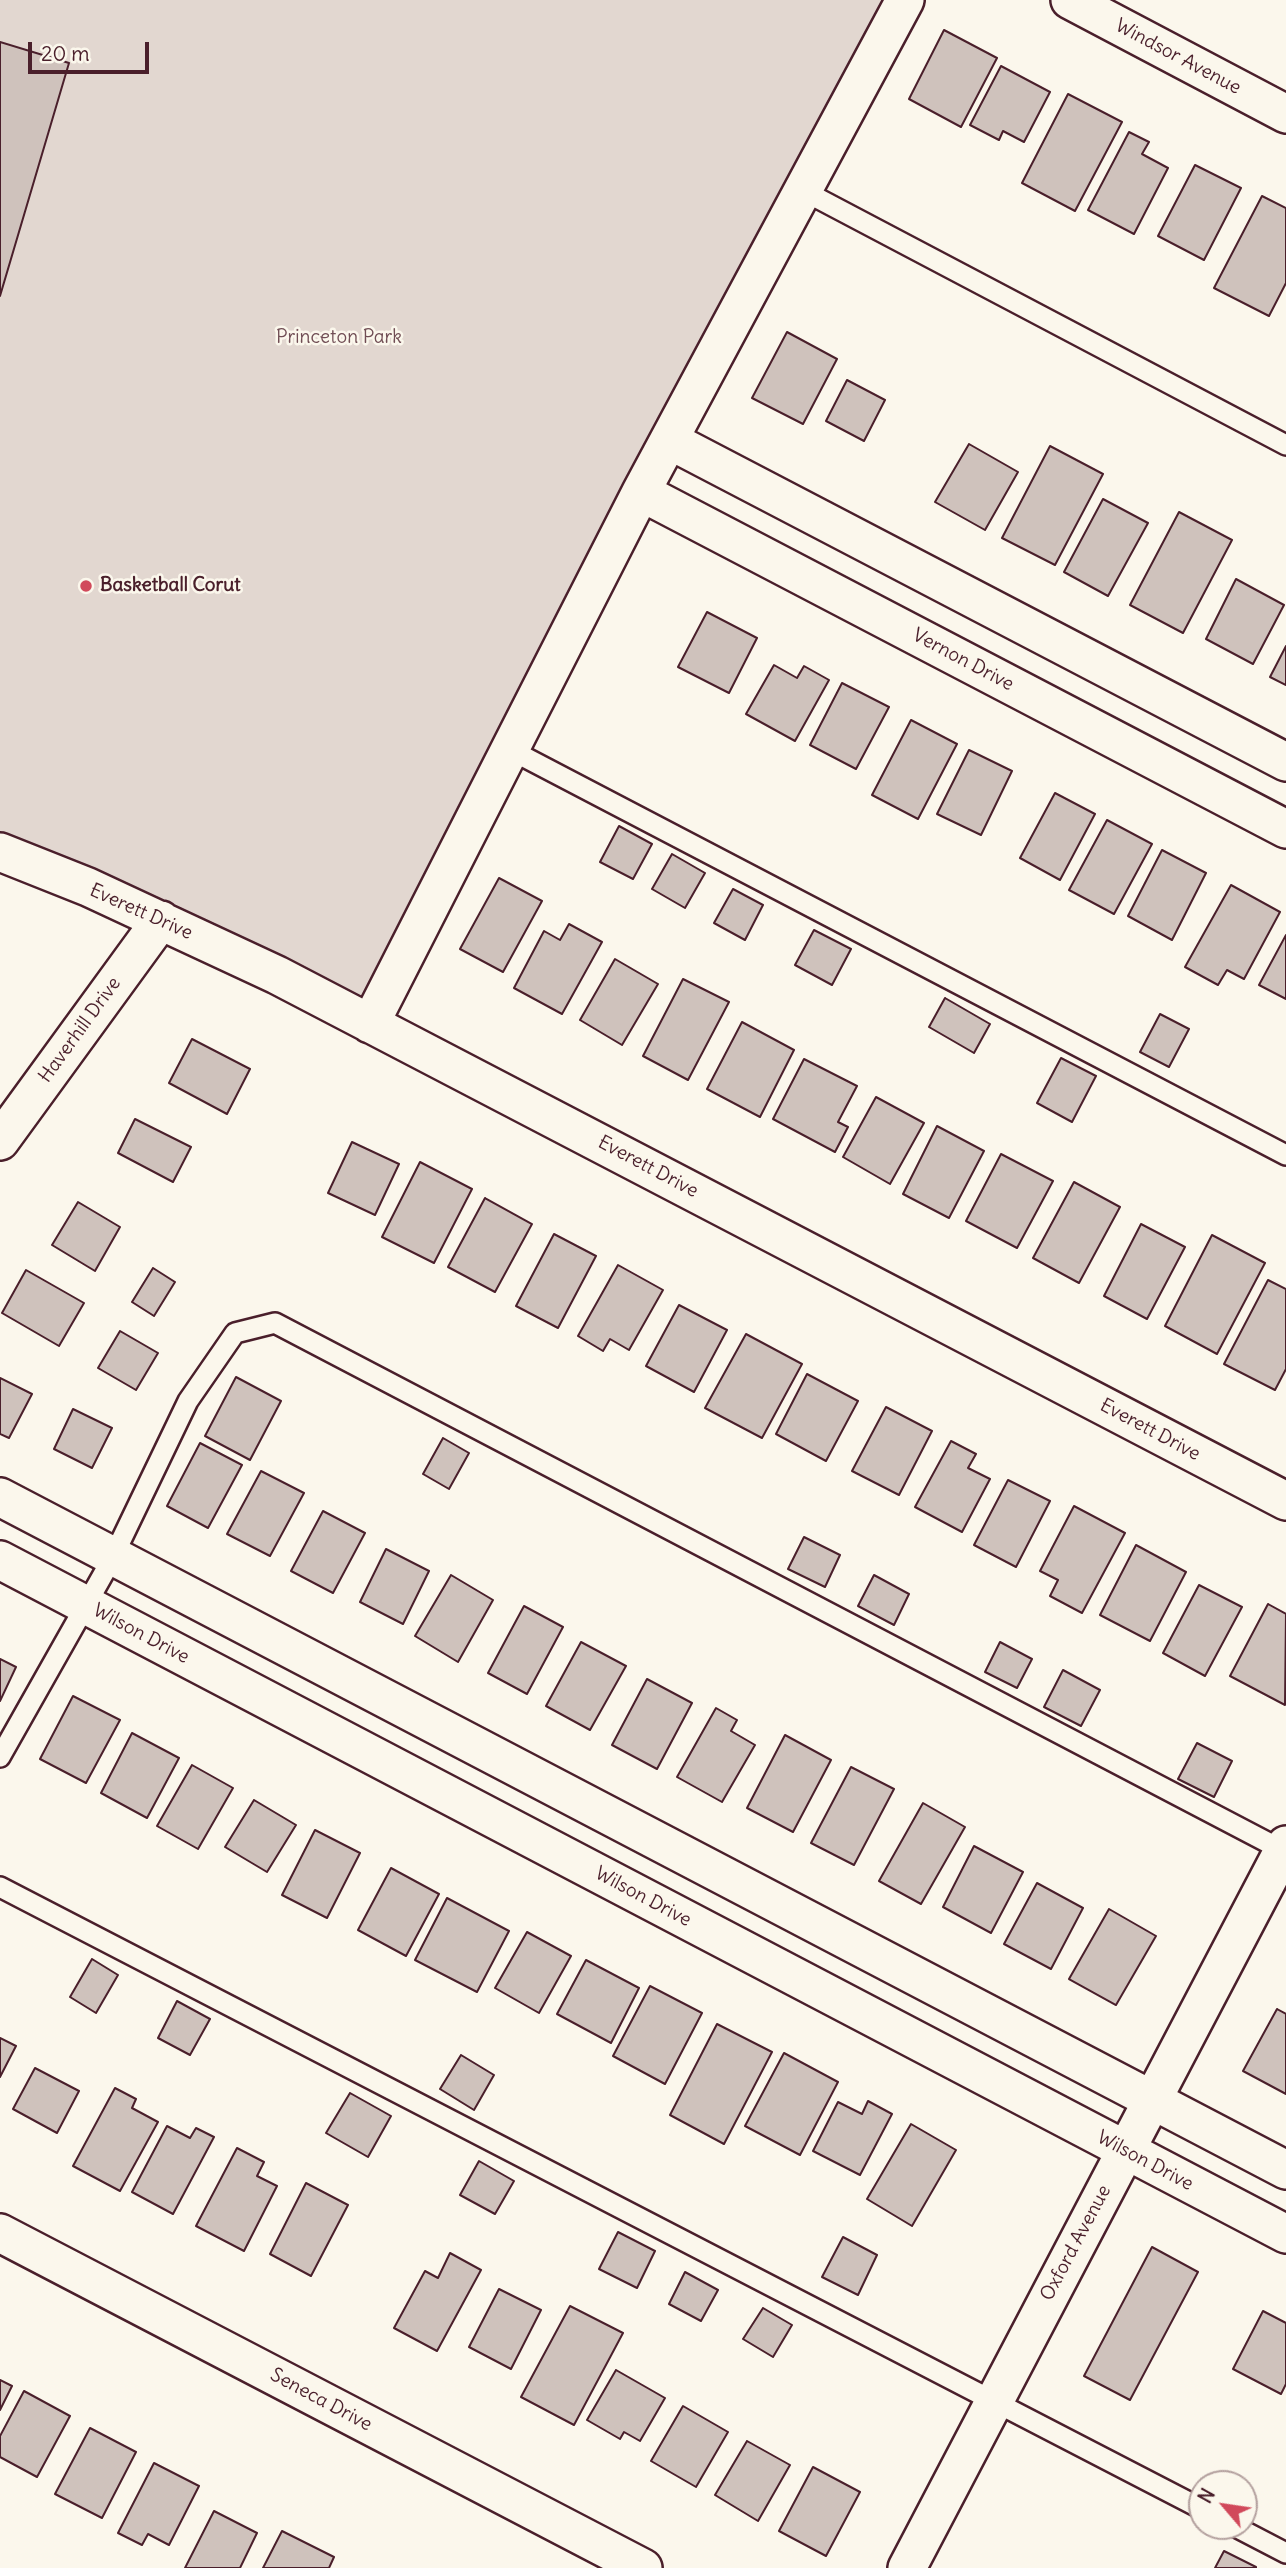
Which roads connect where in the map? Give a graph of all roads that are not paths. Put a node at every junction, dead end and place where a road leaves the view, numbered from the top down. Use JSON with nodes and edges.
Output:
{"nodes":[{"id":1,"x":905,"y":0,"type":"edge"},
{"id":2,"x":1070,"y":0,"type":"edge"},
{"id":3,"x":1286,"y":114,"type":"edge"},
{"id":4,"x":802,"y":190,"type":"junction"},
{"id":5,"x":668,"y":440,"type":"junction"},
{"id":6,"x":1286,"y":445,"type":"edge"},
{"id":7,"x":641,"y":492,"type":"junction"},
{"id":8,"x":509,"y":750,"type":"junction"},
{"id":9,"x":1286,"y":762,"type":"edge"},
{"id":10,"x":1286,"y":829,"type":"edge"},
{"id":11,"x":0,"y":852,"type":"edge"},
{"id":12,"x":161,"y":920,"type":"junction"},
{"id":13,"x":370,"y":1024,"type":"junction"},
{"id":14,"x":0,"y":1141,"type":"edge"},
{"id":15,"x":1286,"y":1155,"type":"edge"},
{"id":16,"x":0,"y":1497,"type":"edge"},
{"id":17,"x":1286,"y":1501,"type":"edge"},
{"id":18,"x":113,"y":1557,"type":"junction"},
{"id":19,"x":0,"y":1560,"type":"edge"},
{"id":20,"x":86,"y":1606,"type":"junction"},
{"id":21,"x":0,"y":1757,"type":"edge"},
{"id":22,"x":1285,"y":1849,"type":"edge"},
{"id":23,"x":0,"y":1887,"type":"edge"},
{"id":24,"x":1152,"y":2100,"type":"junction"},
{"id":25,"x":1125,"y":2150,"type":"junction"},
{"id":26,"x":1286,"y":2170,"type":"edge"},
{"id":27,"x":0,"y":2233,"type":"edge"},
{"id":28,"x":1286,"y":2234,"type":"edge"},
{"id":29,"x":994,"y":2400,"type":"junction"},
{"id":30,"x":1188,"y":2502,"type":"edge"},
{"id":31,"x":1258,"y":2538,"type":"edge"},
{"id":32,"x":1286,"y":2553,"type":"edge"},
{"id":33,"x":643,"y":2568,"type":"edge"},
{"id":34,"x":906,"y":2568,"type":"edge"}],
"edges":[{"from":1,"to":4,"type":"street"},
{"from":2,"to":3,"type":"street","name":"Windsor Avenue"},
{"from":4,"to":5,"type":"street"},
{"from":4,"to":6,"type":"lane"},
{"from":5,"to":7,"type":"street"},
{"from":5,"to":9,"type":"street"},
{"from":7,"to":8,"type":"street"},
{"from":7,"to":10,"type":"street","name":"Vernon Drive"},
{"from":8,"to":13,"type":"street"},
{"from":8,"to":15,"type":"lane"},
{"from":11,"to":12,"type":"street","name":"Everett Drive"},
{"from":12,"to":13,"type":"street","name":"Everett Drive"},
{"from":12,"to":14,"type":"street","name":"Haverhill Drive"},
{"from":13,"to":17,"type":"street","name":"Everett Drive"},
{"from":16,"to":18,"type":"street"},
{"from":18,"to":20,"type":"lane"},
{"from":18,"to":22,"type":"lane"},
{"from":18,"to":24,"type":"street"},
{"from":19,"to":20,"type":"street","name":"Wilson Drive"},
{"from":20,"to":21,"type":"lane"},
{"from":20,"to":25,"type":"street","name":"Wilson Drive"},
{"from":22,"to":24,"type":"street","name":"Oxford Avenue"},
{"from":23,"to":29,"type":"lane"},
{"from":24,"to":25,"type":"street","name":"Oxford Avenue"},
{"from":24,"to":26,"type":"street"},
{"from":25,"to":28,"type":"street","name":"Wilson Drive"},
{"from":25,"to":29,"type":"street","name":"Oxford Avenue"},
{"from":27,"to":33,"type":"street","name":"Seneca Drive"},
{"from":29,"to":30,"type":"lane"},
{"from":29,"to":34,"type":"street","name":"Oxford Avenue"},
{"from":31,"to":32,"type":"lane"}]}
